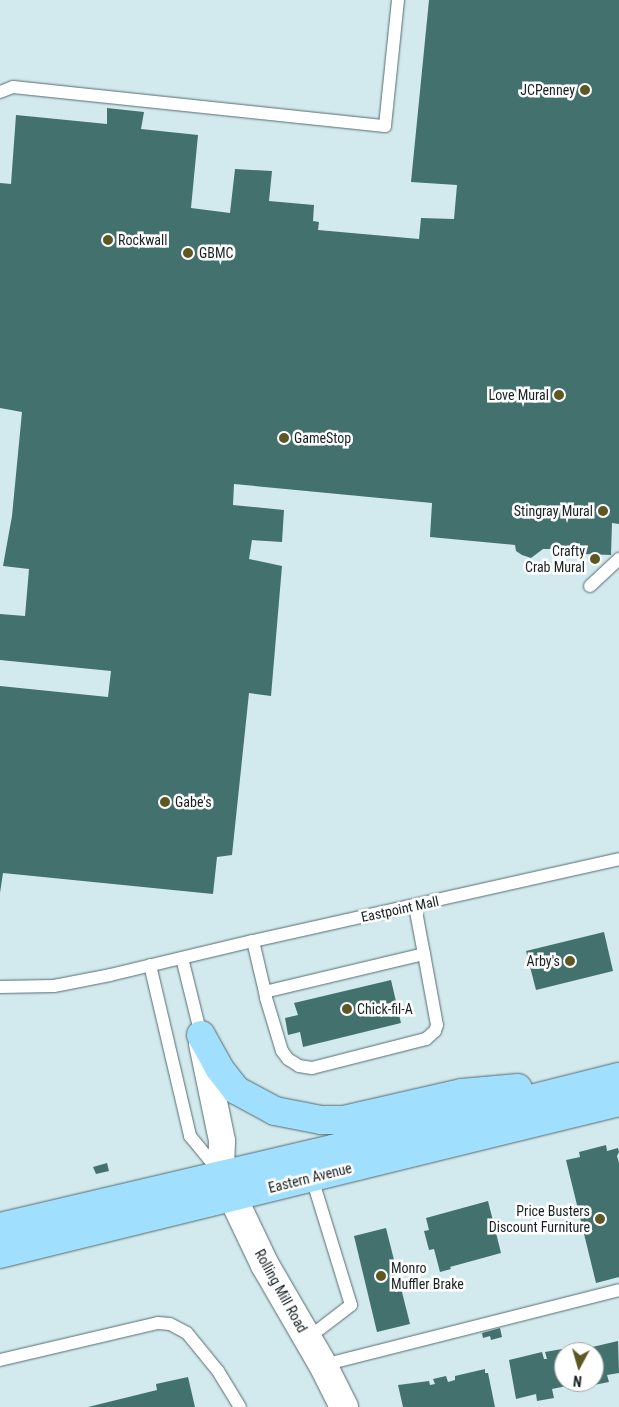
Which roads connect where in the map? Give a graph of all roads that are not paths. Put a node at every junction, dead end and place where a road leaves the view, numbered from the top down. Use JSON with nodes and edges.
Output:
{"nodes":[{"id":1,"x":398,"y":0,"type":"edge"},
{"id":2,"x":0,"y":92,"type":"edge"},
{"id":3,"x":619,"y":558,"type":"edge"},
{"id":4,"x":590,"y":586,"type":"dead end"},
{"id":5,"x":619,"y":860,"type":"edge"},
{"id":6,"x":415,"y":906,"type":"junction"},
{"id":7,"x":253,"y":941,"type":"junction"},
{"id":8,"x":424,"y":954,"type":"junction"},
{"id":9,"x":182,"y":958,"type":"junction"},
{"id":10,"x":150,"y":965,"type":"junction"},
{"id":11,"x":0,"y":987,"type":"edge"},
{"id":12,"x":265,"y":992,"type":"junction"},
{"id":13,"x":201,"y":1035,"type":"junction"},
{"id":14,"x":615,"y":1086,"type":"edge"},
{"id":15,"x":312,"y":1178,"type":"junction"},
{"id":16,"x":227,"y":1185,"type":"junction"},
{"id":17,"x":0,"y":1227,"type":"edge"},
{"id":18,"x":0,"y":1254,"type":"edge"},
{"id":19,"x":619,"y":1290,"type":"edge"},
{"id":20,"x":308,"y":1338,"type":"junction"},
{"id":21,"x":0,"y":1360,"type":"edge"},
{"id":22,"x":323,"y":1365,"type":"junction"},
{"id":23,"x":240,"y":1407,"type":"edge"},
{"id":24,"x":344,"y":1407,"type":"edge"}],
"edges":[{"from":1,"to":2,"type":"lane"},
{"from":3,"to":4,"type":"lane"},
{"from":5,"to":6,"type":"lane","name":"Eastpoint Mall"},
{"from":6,"to":7,"type":"lane","name":"Eastpoint Mall"},
{"from":6,"to":8,"type":"lane"},
{"from":7,"to":9,"type":"lane","name":"Eastpoint Mall"},
{"from":7,"to":12,"type":"lane"},
{"from":8,"to":12,"type":"lane"},
{"from":8,"to":12,"type":"lane"},
{"from":9,"to":10,"type":"lane","name":"Eastpoint Mall"},
{"from":9,"to":13,"type":"lane"},
{"from":10,"to":11,"type":"lane","name":"Eastpoint Mall"},
{"from":10,"to":16,"type":"lane"},
{"from":13,"to":14,"type":"main road"},
{"from":13,"to":16,"type":"street"},
{"from":14,"to":15,"type":"main road","name":"Eastern Avenue"},
{"from":14,"to":16,"type":"main road","name":"Eastern Avenue"},
{"from":15,"to":16,"type":"main road","name":"Eastern Avenue"},
{"from":15,"to":20,"type":"lane"},
{"from":16,"to":17,"type":"main road","name":"Eastern Avenue"},
{"from":16,"to":18,"type":"main road","name":"Eastern Avenue"},
{"from":16,"to":20,"type":"street","name":"Rolling Mill Road"},
{"from":19,"to":22,"type":"lane"},
{"from":20,"to":22,"type":"street","name":"Rolling Mill Road"},
{"from":21,"to":23,"type":"lane"},
{"from":22,"to":24,"type":"street","name":"Rolling Mill Road"}]}
